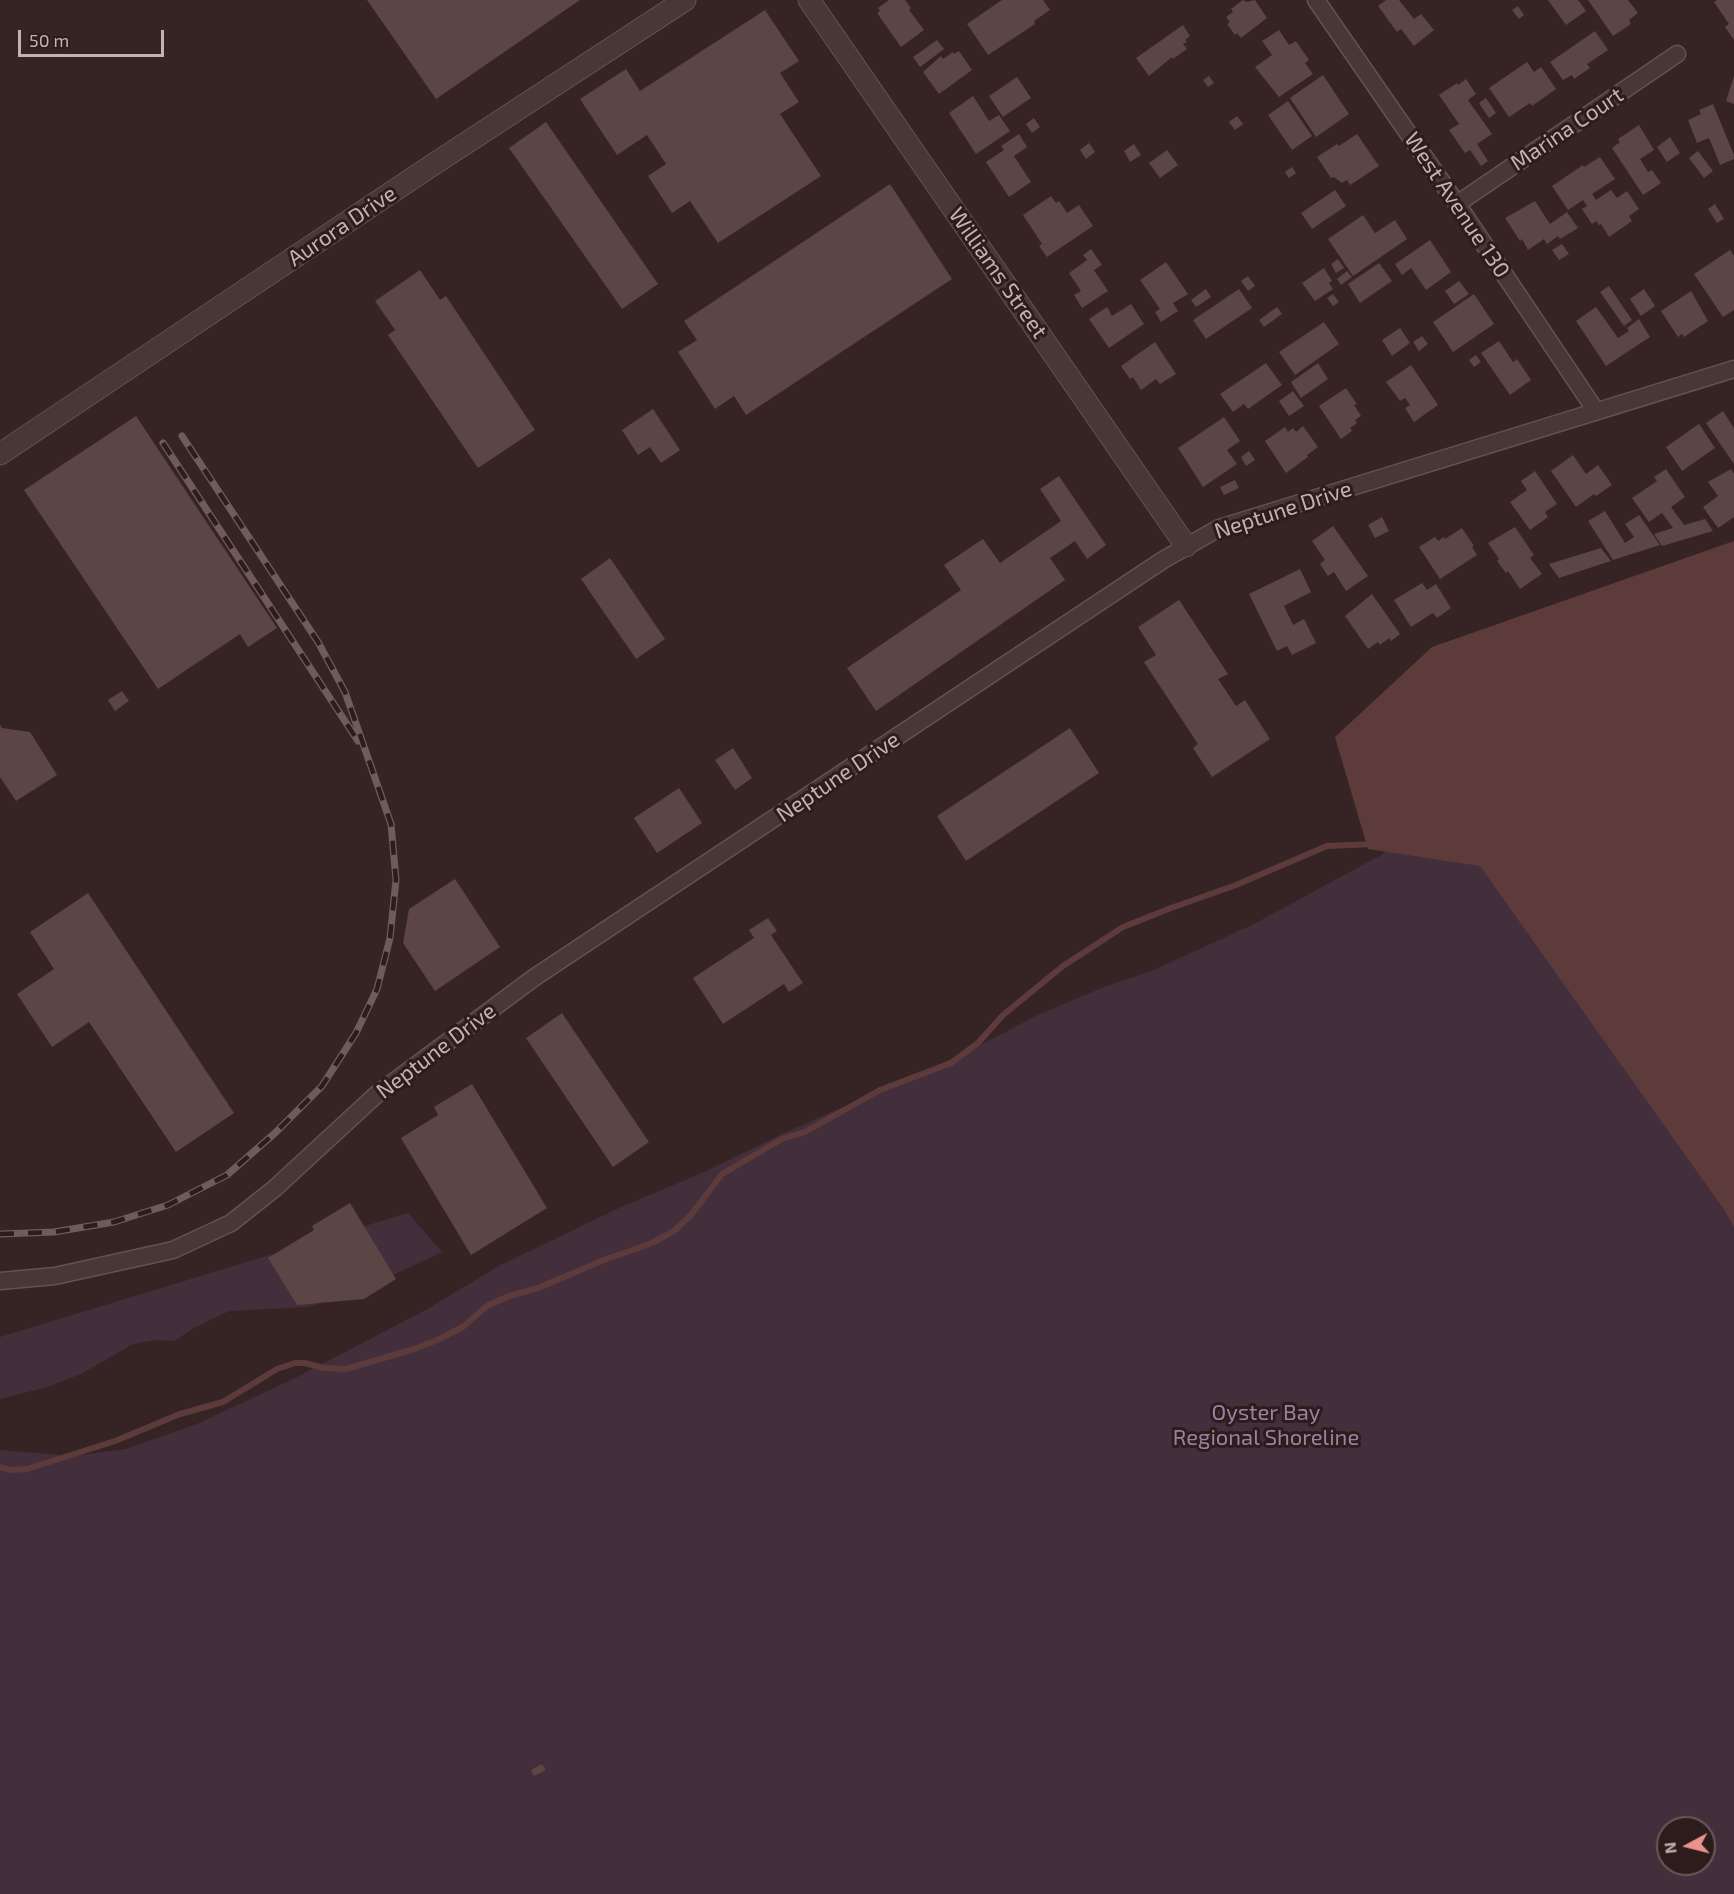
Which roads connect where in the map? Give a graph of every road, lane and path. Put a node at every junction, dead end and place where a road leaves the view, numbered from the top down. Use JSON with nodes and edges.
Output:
{"nodes":[{"id":1,"x":685,"y":0,"type":"edge"},
{"id":2,"x":809,"y":0,"type":"edge"},
{"id":3,"x":1316,"y":0,"type":"edge"},
{"id":4,"x":1677,"y":54,"type":"dead end"},
{"id":5,"x":1457,"y":204,"type":"junction"},
{"id":6,"x":1734,"y":369,"type":"edge"},
{"id":7,"x":1596,"y":411,"type":"junction"},
{"id":8,"x":0,"y":454,"type":"edge"},
{"id":9,"x":1186,"y":546,"type":"junction"},
{"id":10,"x":0,"y":1281,"type":"edge"}],
"edges":[{"from":1,"to":8,"type":"street","name":"Aurora Drive"},
{"from":2,"to":9,"type":"street","name":"Williams Street"},
{"from":3,"to":5,"type":"street","name":"West Avenue 130"},
{"from":4,"to":5,"type":"street","name":"Marina Court"},
{"from":5,"to":7,"type":"street","name":"West Avenue 130"},
{"from":6,"to":7,"type":"street","name":"Neptune Drive"},
{"from":7,"to":9,"type":"street","name":"Neptune Drive"},
{"from":9,"to":10,"type":"street","name":"Neptune Drive"}]}
